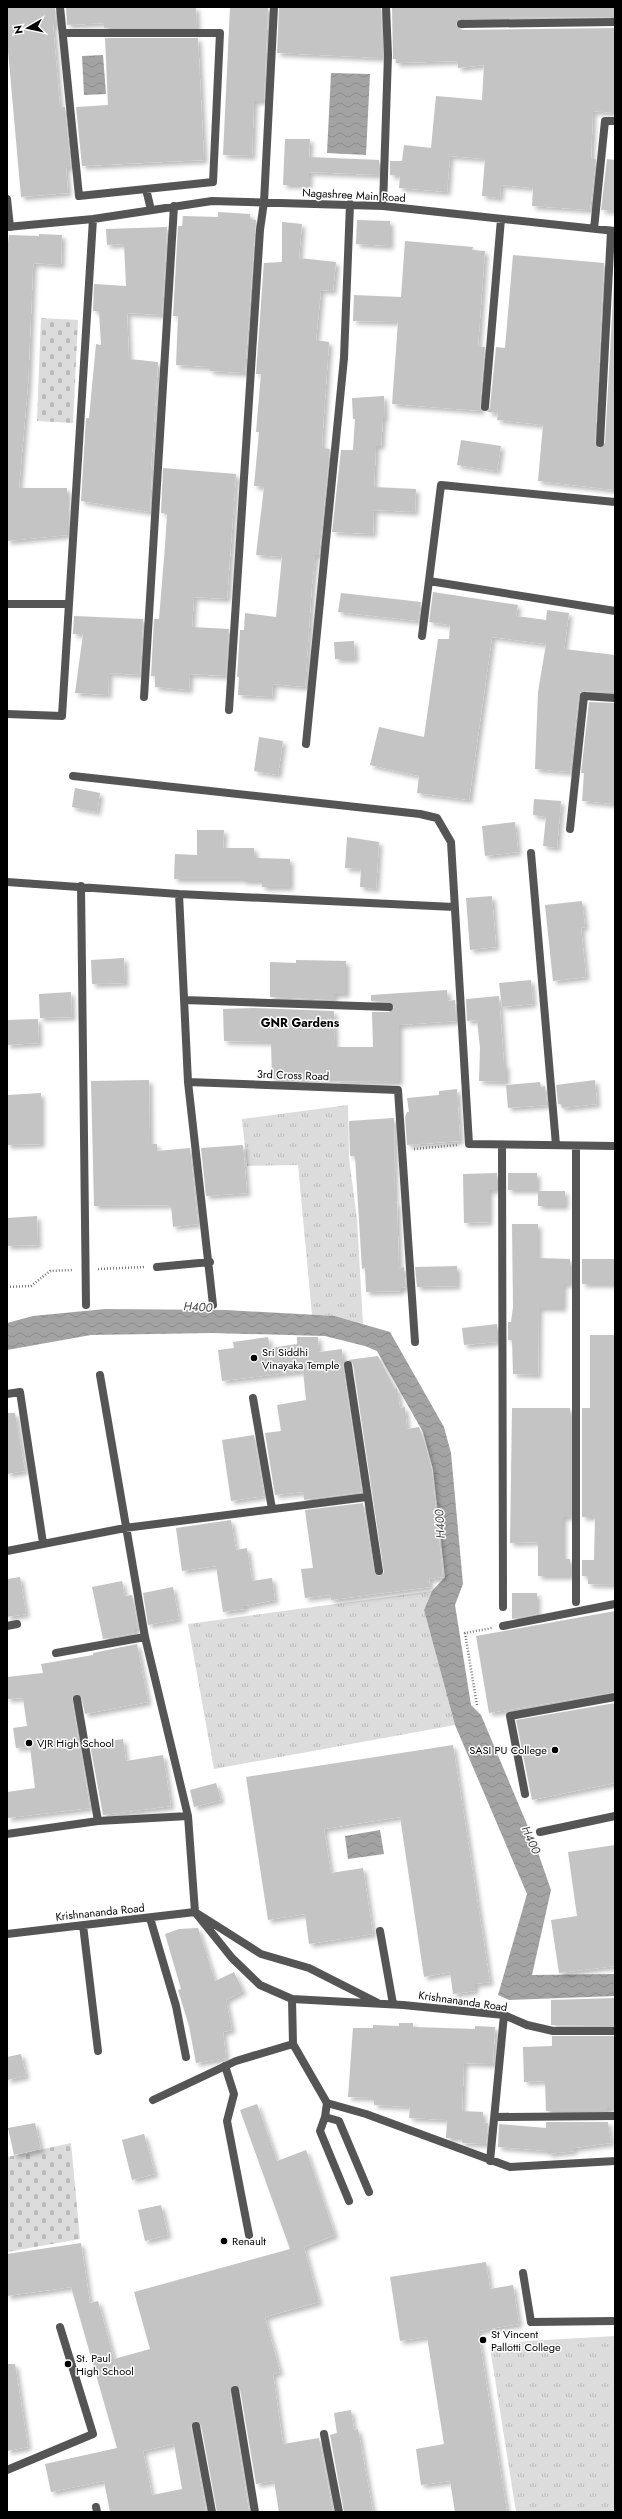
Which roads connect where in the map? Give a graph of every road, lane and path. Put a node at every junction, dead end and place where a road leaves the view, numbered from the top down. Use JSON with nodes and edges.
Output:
{"nodes":[{"id":1,"x":60,"y":7,"type":"edge"},
{"id":2,"x":274,"y":7,"type":"edge"},
{"id":3,"x":386,"y":7,"type":"edge"},
{"id":4,"x":615,"y":22,"type":"edge"},
{"id":5,"x":461,"y":24,"type":"dead end"},
{"id":6,"x":63,"y":33,"type":"junction"},
{"id":7,"x":615,"y":121,"type":"edge"},
{"id":8,"x":146,"y":189,"type":"junction"},
{"id":9,"x":7,"y":199,"type":"edge"},
{"id":10,"x":264,"y":202,"type":"junction"},
{"id":11,"x":350,"y":204,"type":"junction"},
{"id":12,"x":174,"y":206,"type":"junction"},
{"id":13,"x":383,"y":206,"type":"junction"},
{"id":14,"x":151,"y":210,"type":"junction"},
{"id":15,"x":93,"y":219,"type":"junction"},
{"id":16,"x":501,"y":219,"type":"junction"},
{"id":17,"x":8,"y":227,"type":"edge"},
{"id":18,"x":594,"y":229,"type":"junction"},
{"id":19,"x":613,"y":231,"type":"edge"},
{"id":20,"x":485,"y":407,"type":"dead end"},
{"id":21,"x":600,"y":442,"type":"dead end"},
{"id":22,"x":615,"y":502,"type":"edge"},
{"id":23,"x":429,"y":581,"type":"junction"},
{"id":24,"x":7,"y":604,"type":"edge"},
{"id":25,"x":69,"y":604,"type":"junction"},
{"id":26,"x":615,"y":611,"type":"edge"},
{"id":27,"x":422,"y":636,"type":"dead end"},
{"id":28,"x":144,"y":697,"type":"dead end"},
{"id":29,"x":615,"y":698,"type":"edge"},
{"id":30,"x":229,"y":710,"type":"dead end"},
{"id":31,"x":7,"y":714,"type":"edge"},
{"id":32,"x":306,"y":744,"type":"dead end"},
{"id":33,"x":73,"y":776,"type":"dead end"},
{"id":34,"x":570,"y":829,"type":"dead end"},
{"id":35,"x":531,"y":853,"type":"dead end"},
{"id":36,"x":7,"y":882,"type":"edge"},
{"id":37,"x":80,"y":886,"type":"junction"},
{"id":38,"x":179,"y":894,"type":"junction"},
{"id":39,"x":454,"y":907,"type":"junction"},
{"id":40,"x":184,"y":1000,"type":"junction"},
{"id":41,"x":389,"y":1007,"type":"dead end"},
{"id":42,"x":188,"y":1082,"type":"junction"},
{"id":43,"x":469,"y":1144,"type":"junction"},
{"id":44,"x":502,"y":1145,"type":"junction"},
{"id":45,"x":556,"y":1145,"type":"junction"},
{"id":46,"x":576,"y":1146,"type":"junction"},
{"id":47,"x":615,"y":1146,"type":"edge"},
{"id":48,"x":402,"y":1150,"type":"junction"},
{"id":49,"x":210,"y":1262,"type":"junction"},
{"id":50,"x":157,"y":1266,"type":"dead end"},
{"id":51,"x":86,"y":1305,"type":"dead end"},
{"id":52,"x":213,"y":1305,"type":"dead end"},
{"id":53,"x":415,"y":1342,"type":"dead end"},
{"id":54,"x":348,"y":1365,"type":"dead end"},
{"id":55,"x":100,"y":1375,"type":"dead end"},
{"id":56,"x":7,"y":1394,"type":"edge"},
{"id":57,"x":253,"y":1398,"type":"dead end"},
{"id":58,"x":367,"y":1497,"type":"junction"},
{"id":59,"x":272,"y":1509,"type":"junction"},
{"id":60,"x":125,"y":1528,"type":"junction"},
{"id":61,"x":43,"y":1543,"type":"junction"},
{"id":62,"x":7,"y":1550,"type":"edge"},
{"id":63,"x":379,"y":1571,"type":"dead end"},
{"id":64,"x":576,"y":1602,"type":"dead end"},
{"id":65,"x":615,"y":1604,"type":"edge"},
{"id":66,"x":503,"y":1608,"type":"dead end"},
{"id":67,"x":17,"y":1624,"type":"dead end"},
{"id":68,"x":7,"y":1626,"type":"edge"},
{"id":69,"x":503,"y":1626,"type":"joint"},
{"id":70,"x":145,"y":1637,"type":"junction"},
{"id":71,"x":56,"y":1653,"type":"dead end"},
{"id":72,"x":615,"y":1696,"type":"edge"},
{"id":73,"x":77,"y":1700,"type":"dead end"},
{"id":74,"x":477,"y":1705,"type":"dead end"},
{"id":75,"x":525,"y":1794,"type":"dead end"},
{"id":76,"x":188,"y":1816,"type":"junction"},
{"id":77,"x":615,"y":1816,"type":"edge"},
{"id":78,"x":98,"y":1821,"type":"junction"},
{"id":79,"x":540,"y":1832,"type":"dead end"},
{"id":80,"x":7,"y":1834,"type":"edge"},
{"id":81,"x":195,"y":1912,"type":"junction"},
{"id":82,"x":150,"y":1918,"type":"junction"},
{"id":83,"x":83,"y":1925,"type":"junction"},
{"id":84,"x":380,"y":1931,"type":"dead end"},
{"id":85,"x":7,"y":1934,"type":"edge"},
{"id":86,"x":292,"y":1999,"type":"junction"},
{"id":87,"x":378,"y":2003,"type":"junction"},
{"id":88,"x":393,"y":2004,"type":"junction"},
{"id":89,"x":504,"y":2015,"type":"junction"},
{"id":90,"x":615,"y":2031,"type":"edge"},
{"id":91,"x":293,"y":2044,"type":"junction"},
{"id":92,"x":98,"y":2051,"type":"dead end"},
{"id":93,"x":186,"y":2057,"type":"dead end"},
{"id":94,"x":225,"y":2066,"type":"junction"},
{"id":95,"x":153,"y":2100,"type":"dead end"},
{"id":96,"x":327,"y":2103,"type":"junction"},
{"id":97,"x":615,"y":2116,"type":"edge"},
{"id":98,"x":325,"y":2117,"type":"junction"},
{"id":99,"x":494,"y":2117,"type":"junction"},
{"id":100,"x":490,"y":2161,"type":"junction"},
{"id":101,"x":615,"y":2161,"type":"edge"},
{"id":102,"x":368,"y":2192,"type":"dead end"},
{"id":103,"x":349,"y":2201,"type":"dead end"},
{"id":104,"x":249,"y":2235,"type":"dead end"},
{"id":105,"x":523,"y":2273,"type":"dead end"},
{"id":106,"x":615,"y":2322,"type":"edge"},
{"id":107,"x":60,"y":2327,"type":"dead end"},
{"id":108,"x":235,"y":2390,"type":"dead end"},
{"id":109,"x":196,"y":2426,"type":"dead end"},
{"id":110,"x":324,"y":2434,"type":"dead end"},
{"id":111,"x":7,"y":2470,"type":"edge"},
{"id":112,"x":212,"y":2512,"type":"edge"},
{"id":113,"x":255,"y":2512,"type":"edge"},
{"id":114,"x":339,"y":2512,"type":"edge"}],
"edges":[{"from":1,"to":6,"type":"street"},
{"from":2,"to":10,"type":"street"},
{"from":3,"to":13,"type":"street"},
{"from":4,"to":5,"type":"street"},
{"from":6,"to":8,"type":"street"},
{"from":6,"to":8,"type":"street"},
{"from":7,"to":18,"type":"street"},
{"from":8,"to":14,"type":"street"},
{"from":9,"to":17,"type":"street"},
{"from":10,"to":11,"type":"street","name":"Nagashree Main Road"},
{"from":10,"to":12,"type":"street","name":"Nagashree Main Road"},
{"from":10,"to":30,"type":"street"},
{"from":11,"to":13,"type":"street","name":"Nagashree Main Road"},
{"from":11,"to":32,"type":"street"},
{"from":12,"to":14,"type":"street","name":"Nagashree Main Road"},
{"from":12,"to":28,"type":"street"},
{"from":13,"to":16,"type":"street","name":"Nagashree Main Road"},
{"from":14,"to":15,"type":"street","name":"Nagashree Main Road"},
{"from":15,"to":17,"type":"street","name":"Nagashree Main Road"},
{"from":15,"to":25,"type":"street"},
{"from":16,"to":18,"type":"street","name":"Nagashree Main Road"},
{"from":16,"to":20,"type":"street"},
{"from":18,"to":19,"type":"street","name":"Nagashree Main Road"},
{"from":19,"to":21,"type":"street"},
{"from":22,"to":23,"type":"street"},
{"from":23,"to":26,"type":"street"},
{"from":23,"to":27,"type":"street"},
{"from":24,"to":25,"type":"street"},
{"from":25,"to":31,"type":"street"},
{"from":29,"to":34,"type":"street"},
{"from":33,"to":39,"type":"street"},
{"from":35,"to":45,"type":"street"},
{"from":36,"to":37,"type":"street"},
{"from":37,"to":38,"type":"street"},
{"from":37,"to":51,"type":"street"},
{"from":38,"to":39,"type":"street"},
{"from":38,"to":40,"type":"street"},
{"from":39,"to":43,"type":"street"},
{"from":40,"to":41,"type":"street"},
{"from":40,"to":42,"type":"street"},
{"from":42,"to":48,"type":"street","name":"3rd Cross Road"},
{"from":42,"to":49,"type":"street"},
{"from":43,"to":44,"type":"street"},
{"from":43,"to":48,"type":"path"},
{"from":44,"to":45,"type":"street"},
{"from":44,"to":66,"type":"street"},
{"from":45,"to":46,"type":"street"},
{"from":46,"to":47,"type":"street"},
{"from":46,"to":64,"type":"street"},
{"from":48,"to":53,"type":"street"},
{"from":49,"to":50,"type":"street"},
{"from":49,"to":52,"type":"street"},
{"from":54,"to":58,"type":"street"},
{"from":55,"to":60,"type":"street"},
{"from":56,"to":61,"type":"street"},
{"from":57,"to":59,"type":"street"},
{"from":58,"to":59,"type":"street"},
{"from":58,"to":63,"type":"street"},
{"from":59,"to":60,"type":"street"},
{"from":60,"to":61,"type":"street"},
{"from":60,"to":70,"type":"street"},
{"from":61,"to":62,"type":"street"},
{"from":65,"to":69,"type":"street"},
{"from":67,"to":68,"type":"street"},
{"from":69,"to":74,"type":"path"},
{"from":70,"to":71,"type":"street"},
{"from":70,"to":76,"type":"street"},
{"from":72,"to":75,"type":"street"},
{"from":73,"to":78,"type":"street"},
{"from":76,"to":78,"type":"street"},
{"from":76,"to":81,"type":"street"},
{"from":77,"to":79,"type":"street"},
{"from":78,"to":80,"type":"street"},
{"from":81,"to":82,"type":"street","name":"Krishnananda Road"},
{"from":81,"to":86,"type":"street","name":"Krishnananda Road"},
{"from":81,"to":87,"type":"street","name":"Krishnananda Road"},
{"from":82,"to":83,"type":"street","name":"Krishnananda Road"},
{"from":82,"to":93,"type":"street"},
{"from":83,"to":85,"type":"street","name":"Krishnananda Road"},
{"from":83,"to":92,"type":"street"},
{"from":84,"to":88,"type":"street"},
{"from":86,"to":87,"type":"street","name":"Krishnananda Road"},
{"from":86,"to":91,"type":"street"},
{"from":87,"to":88,"type":"street","name":"Krishnananda Road"},
{"from":88,"to":89,"type":"street","name":"Krishnananda Road"},
{"from":89,"to":90,"type":"street","name":"Krishnananda Road"},
{"from":89,"to":99,"type":"street"},
{"from":91,"to":94,"type":"street"},
{"from":91,"to":96,"type":"street"},
{"from":94,"to":95,"type":"street"},
{"from":94,"to":104,"type":"street"},
{"from":96,"to":98,"type":"street"},
{"from":96,"to":100,"type":"street"},
{"from":97,"to":99,"type":"street"},
{"from":98,"to":102,"type":"street"},
{"from":98,"to":103,"type":"street"},
{"from":99,"to":100,"type":"street"},
{"from":100,"to":101,"type":"street"},
{"from":105,"to":106,"type":"street"},
{"from":107,"to":111,"type":"street"},
{"from":108,"to":113,"type":"street"},
{"from":109,"to":112,"type":"street"},
{"from":110,"to":114,"type":"street"}]}
